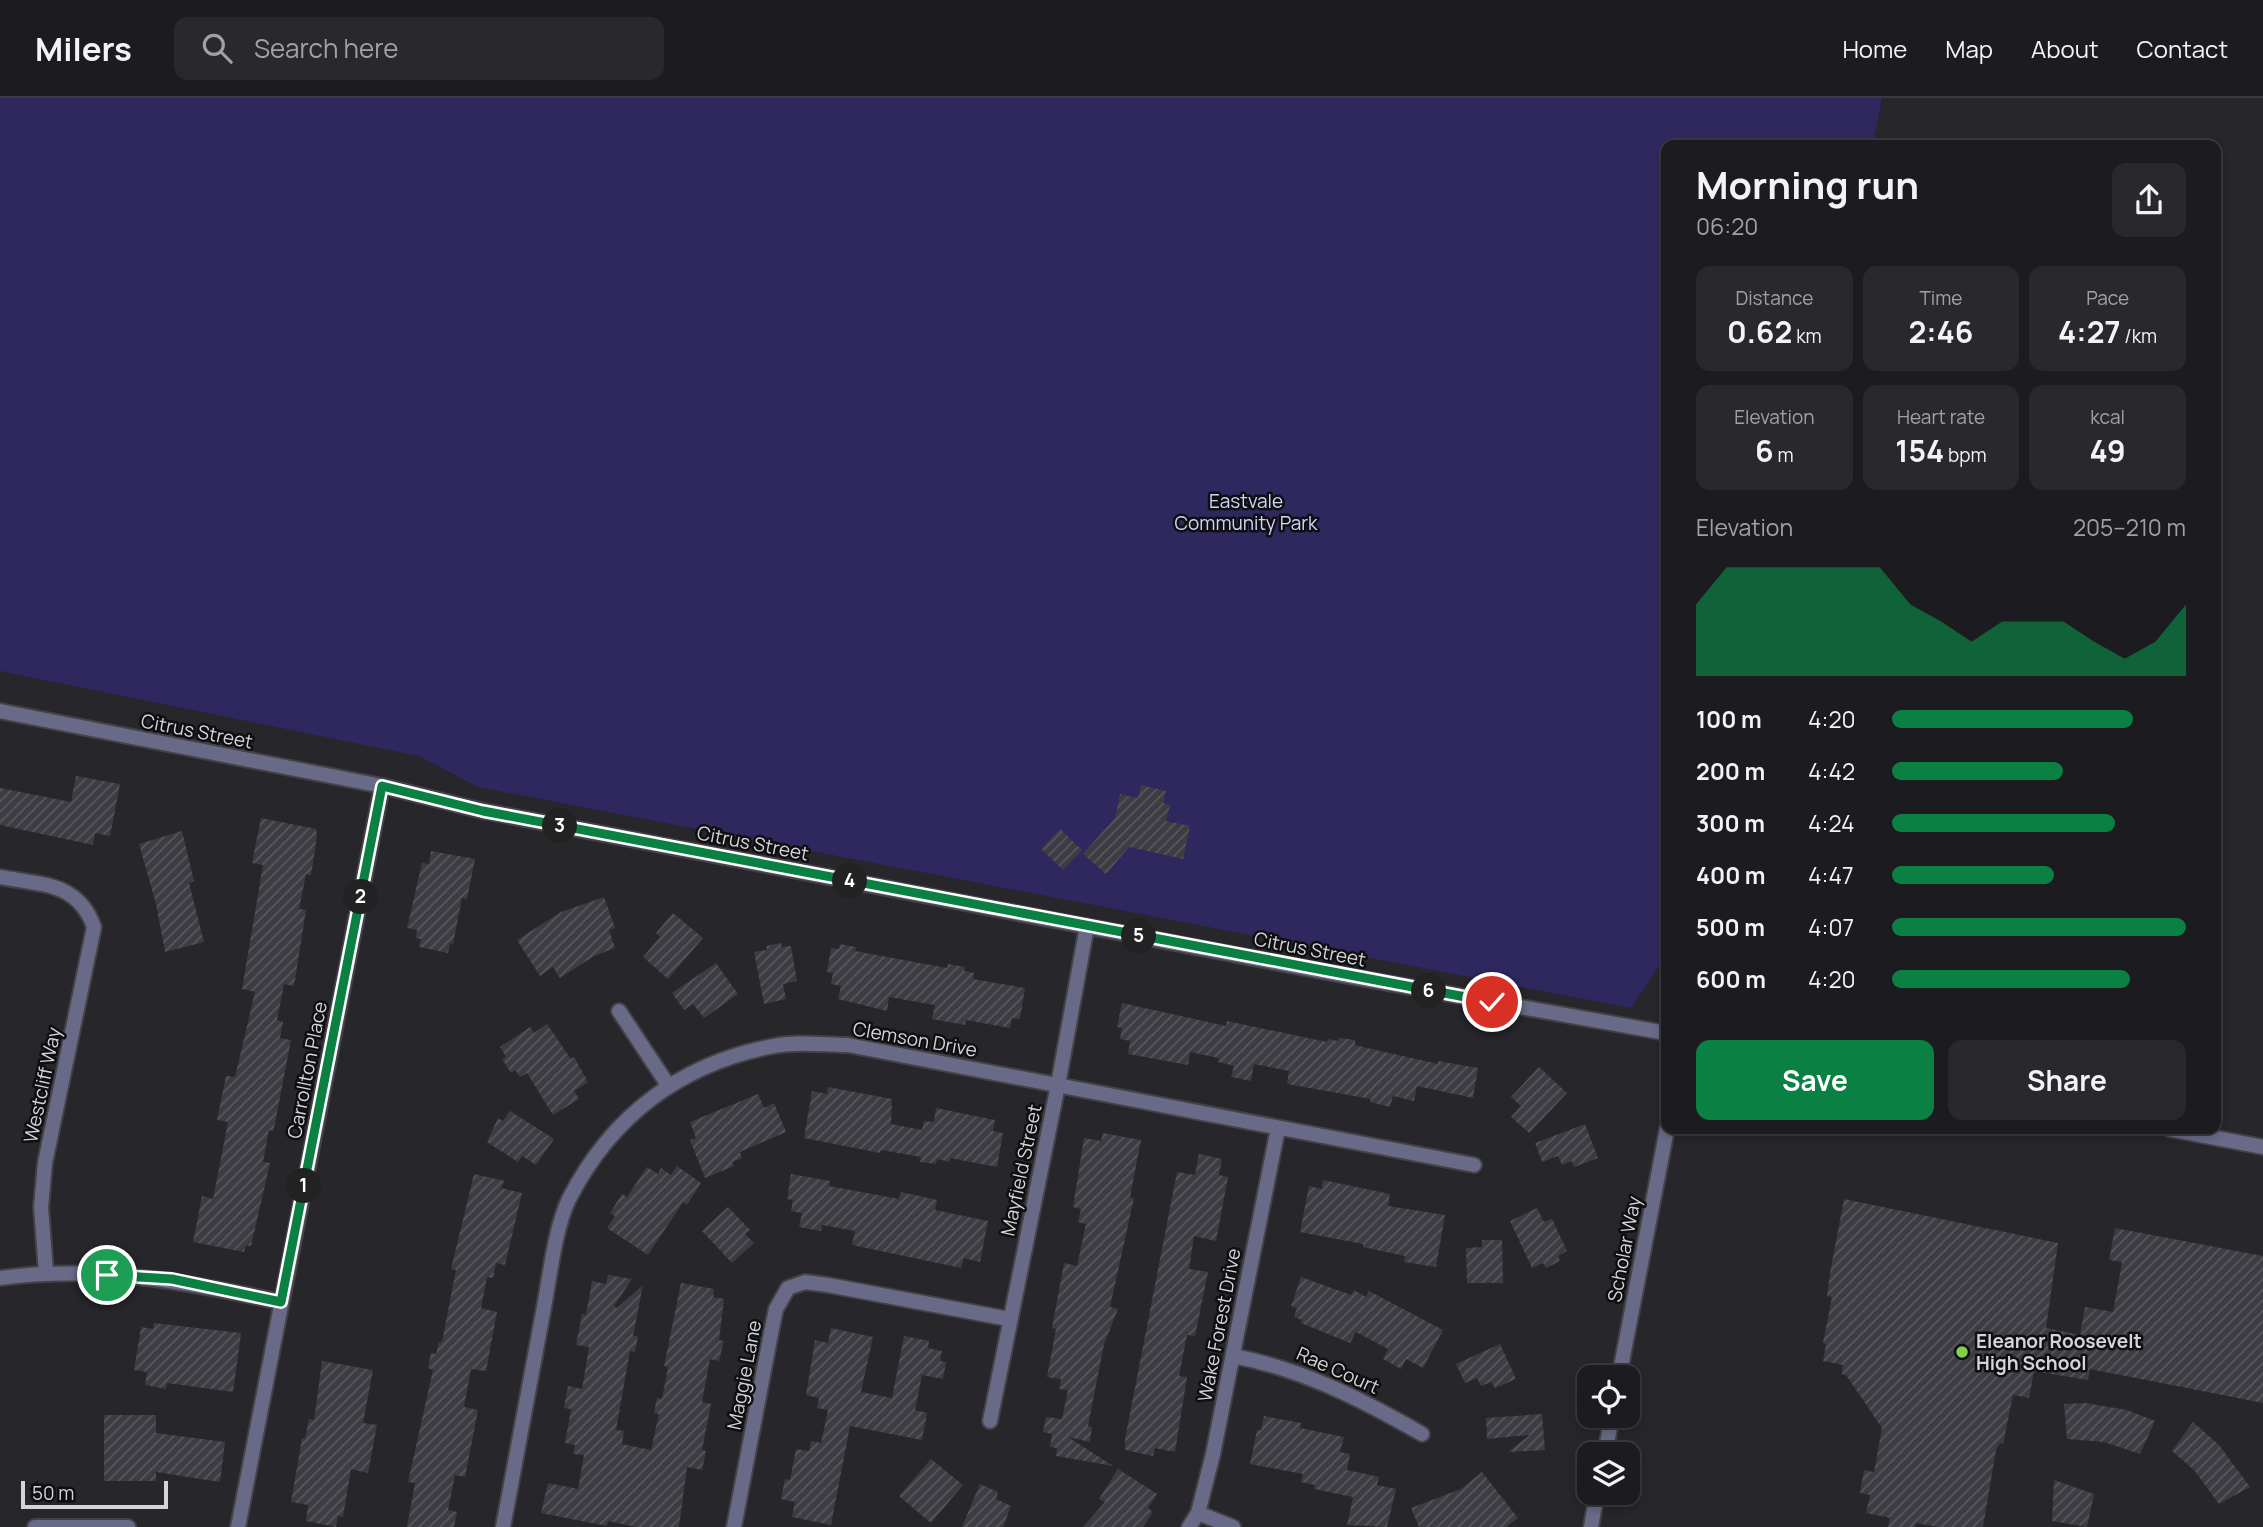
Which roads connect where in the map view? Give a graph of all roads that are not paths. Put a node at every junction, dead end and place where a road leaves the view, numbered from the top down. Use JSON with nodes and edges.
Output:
{"nodes":[{"id":1,"x":0,"y":711,"type":"edge"},
{"id":2,"x":382,"y":786,"type":"junction"},
{"id":3,"x":0,"y":877,"type":"edge"},
{"id":4,"x":1087,"y":926,"type":"junction"},
{"id":5,"x":619,"y":1011,"type":"dead end"},
{"id":6,"x":1661,"y":1032,"type":"edge"},
{"id":7,"x":668,"y":1085,"type":"junction"},
{"id":8,"x":1058,"y":1085,"type":"junction"},
{"id":9,"x":1278,"y":1128,"type":"junction"},
{"id":10,"x":1666,"y":1134,"type":"edge"},
{"id":11,"x":2195,"y":1134,"type":"edge"},
{"id":12,"x":2263,"y":1147,"type":"edge"},
{"id":13,"x":1474,"y":1165,"type":"dead end"},
{"id":14,"x":46,"y":1272,"type":"junction"},
{"id":15,"x":0,"y":1278,"type":"edge"},
{"id":16,"x":281,"y":1302,"type":"junction"},
{"id":17,"x":1009,"y":1319,"type":"junction"},
{"id":18,"x":1233,"y":1356,"type":"junction"},
{"id":19,"x":1621,"y":1365,"type":"edge"},
{"id":20,"x":990,"y":1421,"type":"dead end"},
{"id":21,"x":1422,"y":1434,"type":"dead end"},
{"id":22,"x":1595,"y":1505,"type":"edge"},
{"id":23,"x":1198,"y":1513,"type":"junction"},
{"id":24,"x":35,"y":1527,"type":"edge"},
{"id":25,"x":128,"y":1527,"type":"edge"},
{"id":26,"x":238,"y":1527,"type":"edge"},
{"id":27,"x":503,"y":1527,"type":"edge"},
{"id":28,"x":734,"y":1527,"type":"edge"},
{"id":29,"x":1189,"y":1527,"type":"edge"},
{"id":30,"x":1233,"y":1527,"type":"edge"},
{"id":31,"x":1591,"y":1527,"type":"edge"}],
"edges":[{"from":1,"to":2,"type":"street","name":"Citrus Street"},
{"from":2,"to":4,"type":"street","name":"Citrus Street"},
{"from":2,"to":16,"type":"street","name":"Carrollton Place"},
{"from":3,"to":14,"type":"street","name":"Westcliff Way"},
{"from":4,"to":6,"type":"street","name":"Citrus Street"},
{"from":4,"to":8,"type":"street","name":"Mayfield Street"},
{"from":5,"to":7,"type":"street"},
{"from":7,"to":8,"type":"street","name":"Clemson Drive"},
{"from":7,"to":27,"type":"street","name":"Clemson Drive"},
{"from":8,"to":9,"type":"street","name":"Clemson Drive"},
{"from":8,"to":17,"type":"street","name":"Mayfield Street"},
{"from":9,"to":13,"type":"street","name":"Clemson Drive"},
{"from":9,"to":18,"type":"street","name":"Wake Forest Drive"},
{"from":10,"to":19,"type":"street","name":"Scholar Way"},
{"from":11,"to":12,"type":"street"},
{"from":14,"to":15,"type":"street"},
{"from":14,"to":16,"type":"street"},
{"from":16,"to":26,"type":"street","name":"Carrollton Place"},
{"from":17,"to":20,"type":"street","name":"Mayfield Street"},
{"from":17,"to":28,"type":"street","name":"Maggie Lane"},
{"from":18,"to":21,"type":"street","name":"Rae Court"},
{"from":18,"to":23,"type":"street","name":"Wake Forest Drive"},
{"from":22,"to":31,"type":"street"},
{"from":23,"to":29,"type":"street","name":"Wake Forest Drive"},
{"from":23,"to":30,"type":"street"},
{"from":24,"to":25,"type":"street"}]}
